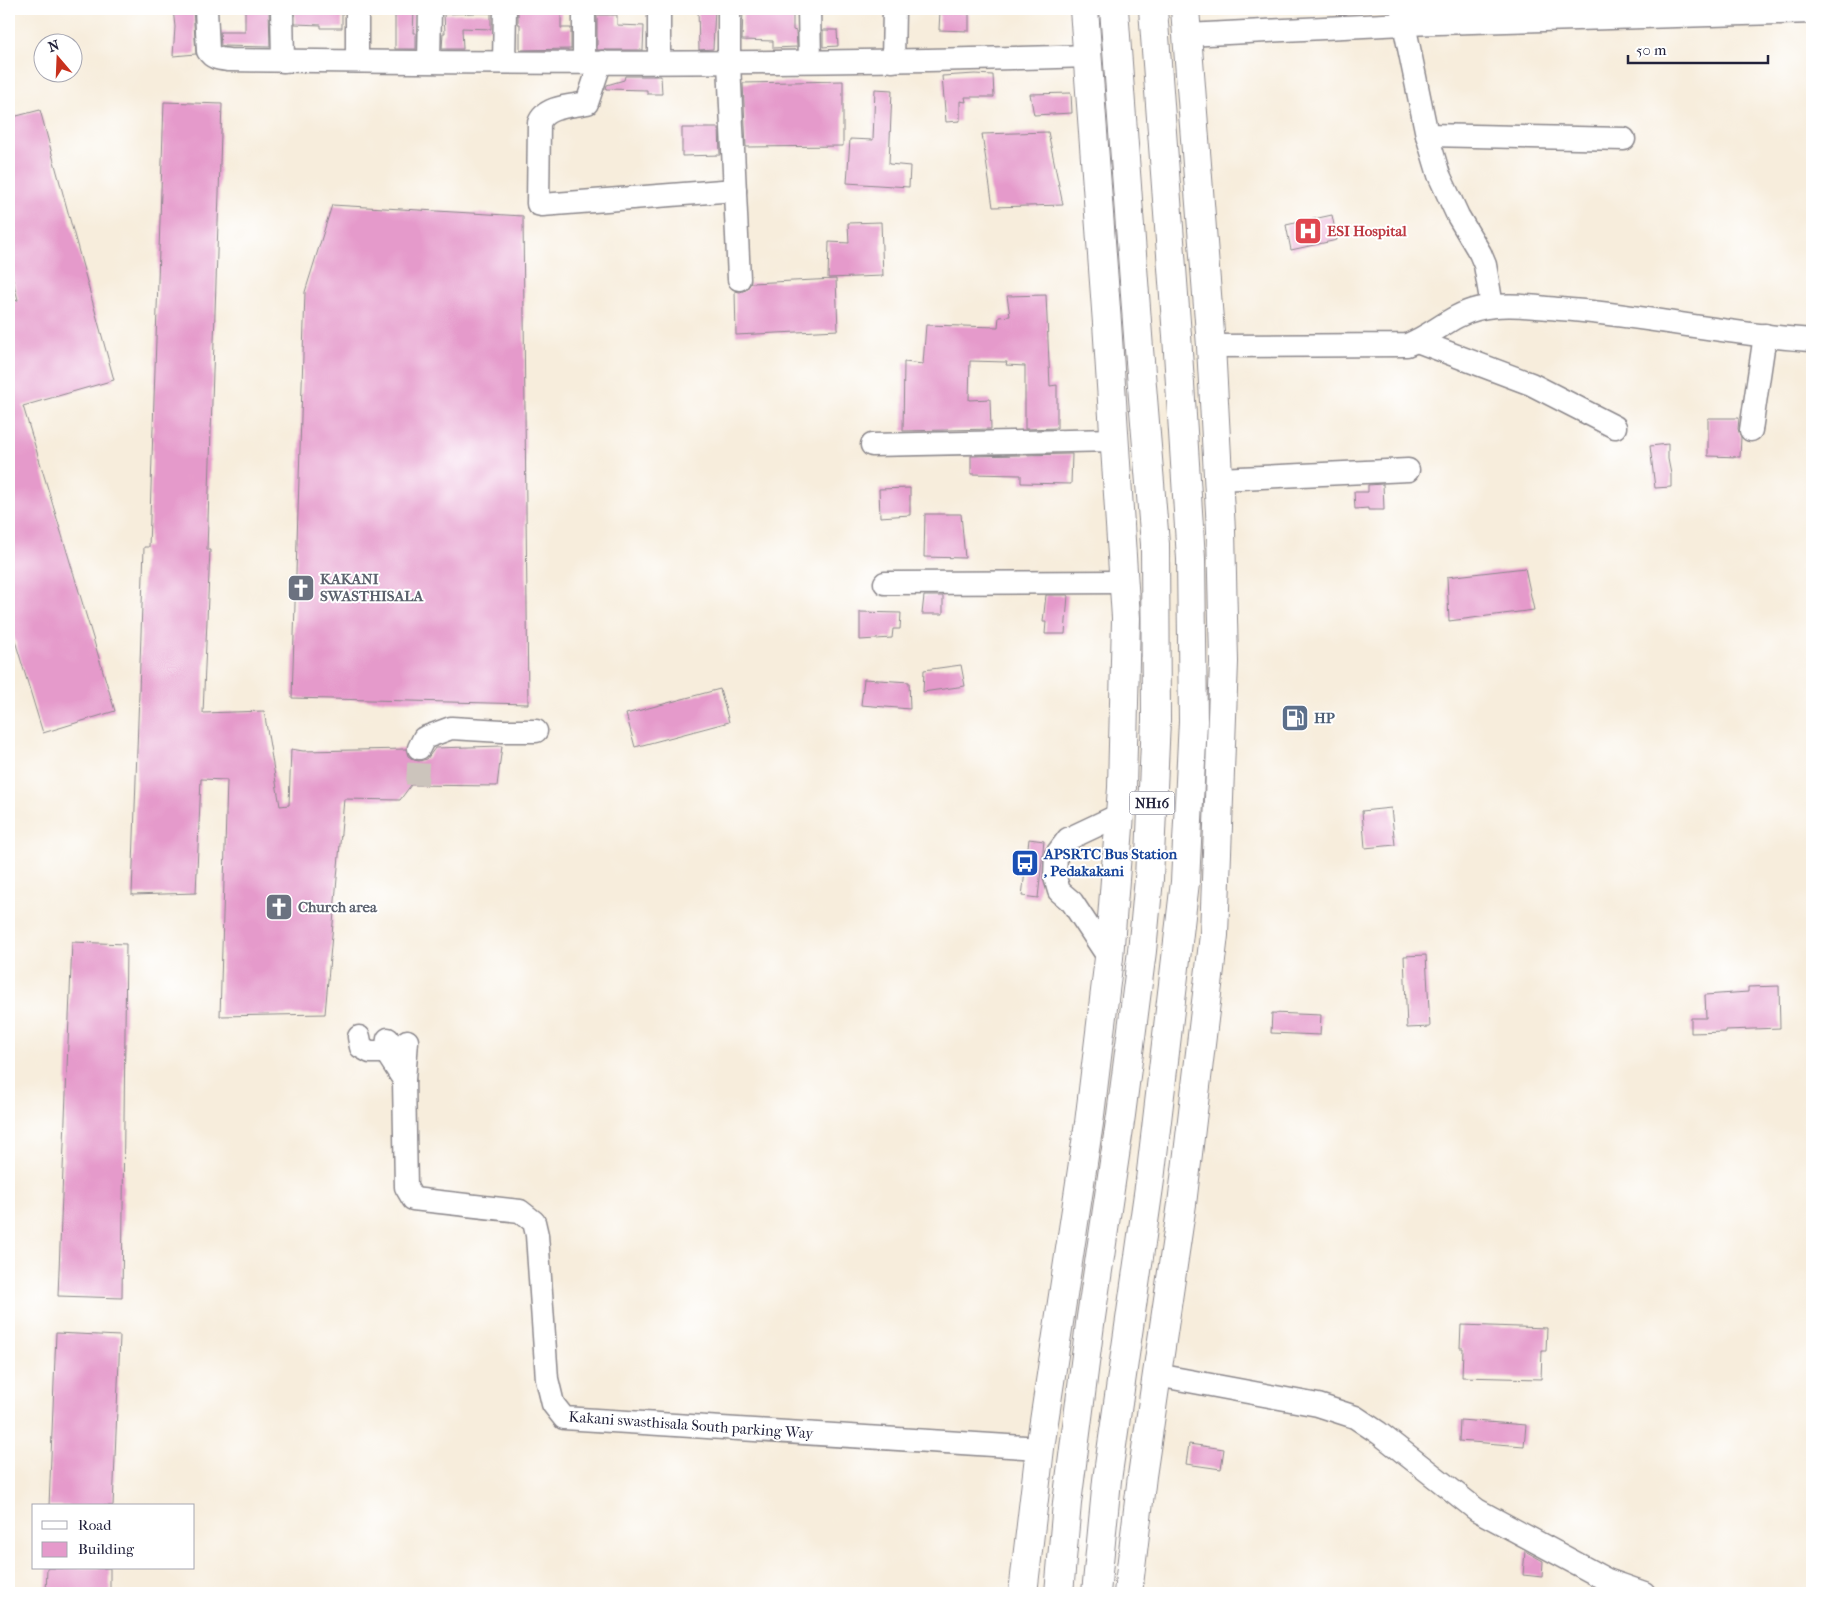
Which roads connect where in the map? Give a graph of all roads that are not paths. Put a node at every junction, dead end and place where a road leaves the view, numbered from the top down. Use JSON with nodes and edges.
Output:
{"nodes":[{"id":1,"x":206,"y":9,"type":"edge"},
{"id":2,"x":282,"y":9,"type":"edge"},
{"id":3,"x":356,"y":9,"type":"edge"},
{"id":4,"x":430,"y":9,"type":"edge"},
{"id":5,"x":505,"y":9,"type":"edge"},
{"id":6,"x":584,"y":9,"type":"edge"},
{"id":7,"x":659,"y":9,"type":"edge"},
{"id":8,"x":729,"y":9,"type":"edge"},
{"id":9,"x":808,"y":9,"type":"edge"},
{"id":10,"x":894,"y":9,"type":"edge"},
{"id":11,"x":1084,"y":9,"type":"edge"},
{"id":12,"x":1114,"y":9,"type":"edge"},
{"id":13,"x":1152,"y":9,"type":"edge"},
{"id":14,"x":1185,"y":9,"type":"edge"},
{"id":15,"x":1812,"y":12,"type":"edge"},
{"id":16,"x":1403,"y":16,"type":"edge"},
{"id":17,"x":1187,"y":35,"type":"junction"},
{"id":18,"x":1088,"y":56,"type":"junction"},
{"id":19,"x":283,"y":61,"type":"junction"},
{"id":20,"x":357,"y":61,"type":"junction"},
{"id":21,"x":429,"y":61,"type":"junction"},
{"id":22,"x":810,"y":61,"type":"junction"},
{"id":23,"x":893,"y":61,"type":"junction"},
{"id":24,"x":504,"y":62,"type":"junction"},
{"id":25,"x":594,"y":62,"type":"junction"},
{"id":26,"x":659,"y":62,"type":"junction"},
{"id":27,"x":729,"y":63,"type":"junction"},
{"id":28,"x":1427,"y":135,"type":"junction"},
{"id":29,"x":1624,"y":139,"type":"dead end"},
{"id":30,"x":731,"y":190,"type":"junction"},
{"id":31,"x":739,"y":279,"type":"dead end"},
{"id":32,"x":1492,"y":306,"type":"junction"},
{"id":33,"x":1765,"y":335,"type":"junction"},
{"id":34,"x":1812,"y":340,"type":"edge"},
{"id":35,"x":1417,"y":341,"type":"junction"},
{"id":36,"x":1211,"y":346,"type":"junction"},
{"id":37,"x":1615,"y":427,"type":"dead end"},
{"id":38,"x":1751,"y":430,"type":"dead end"},
{"id":39,"x":1115,"y":440,"type":"junction"},
{"id":40,"x":872,"y":445,"type":"dead end"},
{"id":41,"x":1408,"y":470,"type":"dead end"},
{"id":42,"x":1218,"y":479,"type":"junction"},
{"id":43,"x":1124,"y":582,"type":"junction"},
{"id":44,"x":885,"y":583,"type":"dead end"},
{"id":45,"x":536,"y":731,"type":"dead end"},
{"id":46,"x":419,"y":748,"type":"dead end"},
{"id":47,"x":1121,"y":814,"type":"junction"},
{"id":48,"x":1109,"y":958,"type":"junction"},
{"id":49,"x":359,"y":1036,"type":"dead end"},
{"id":50,"x":1157,"y":1375,"type":"junction"},
{"id":51,"x":1040,"y":1448,"type":"junction"},
{"id":52,"x":1023,"y":1593,"type":"edge"},
{"id":53,"x":1059,"y":1593,"type":"edge"},
{"id":54,"x":1096,"y":1593,"type":"edge"},
{"id":55,"x":1128,"y":1593,"type":"edge"},
{"id":56,"x":1644,"y":1593,"type":"edge"}],
"edges":[{"from":1,"to":19,"type":"street"},
{"from":2,"to":19,"type":"street"},
{"from":3,"to":20,"type":"street"},
{"from":4,"to":21,"type":"street"},
{"from":5,"to":24,"type":"street"},
{"from":6,"to":25,"type":"street"},
{"from":7,"to":26,"type":"street"},
{"from":8,"to":27,"type":"street"},
{"from":9,"to":22,"type":"street"},
{"from":10,"to":23,"type":"street"},
{"from":11,"to":18,"type":"main road"},
{"from":12,"to":53,"type":"main road","number":"NH16"},
{"from":13,"to":54,"type":"main road","number":"NH16"},
{"from":14,"to":17,"type":"main road"},
{"from":15,"to":16,"type":"street"},
{"from":16,"to":17,"type":"street"},
{"from":16,"to":28,"type":"street"},
{"from":17,"to":36,"type":"main road"},
{"from":18,"to":23,"type":"street"},
{"from":18,"to":39,"type":"main road"},
{"from":19,"to":20,"type":"street"},
{"from":20,"to":21,"type":"street"},
{"from":21,"to":24,"type":"street"},
{"from":22,"to":23,"type":"street"},
{"from":22,"to":27,"type":"street"},
{"from":24,"to":25,"type":"street"},
{"from":25,"to":26,"type":"street"},
{"from":25,"to":30,"type":"street"},
{"from":26,"to":27,"type":"street"},
{"from":27,"to":30,"type":"street"},
{"from":28,"to":29,"type":"street"},
{"from":28,"to":32,"type":"street"},
{"from":30,"to":31,"type":"street"},
{"from":32,"to":33,"type":"street"},
{"from":32,"to":35,"type":"street"},
{"from":33,"to":34,"type":"street"},
{"from":33,"to":38,"type":"street"},
{"from":35,"to":36,"type":"street"},
{"from":35,"to":37,"type":"street"},
{"from":36,"to":42,"type":"main road"},
{"from":39,"to":40,"type":"street"},
{"from":39,"to":43,"type":"main road"},
{"from":41,"to":42,"type":"street"},
{"from":42,"to":50,"type":"main road"},
{"from":43,"to":44,"type":"street"},
{"from":43,"to":47,"type":"main road"},
{"from":45,"to":46,"type":"street"},
{"from":47,"to":48,"type":"main road"},
{"from":47,"to":48,"type":"street"},
{"from":48,"to":51,"type":"main road"},
{"from":49,"to":51,"type":"street","name":"Kakani swasthisala South parking Way"},
{"from":50,"to":55,"type":"main road"},
{"from":50,"to":56,"type":"street"},
{"from":51,"to":52,"type":"main road"}]}
